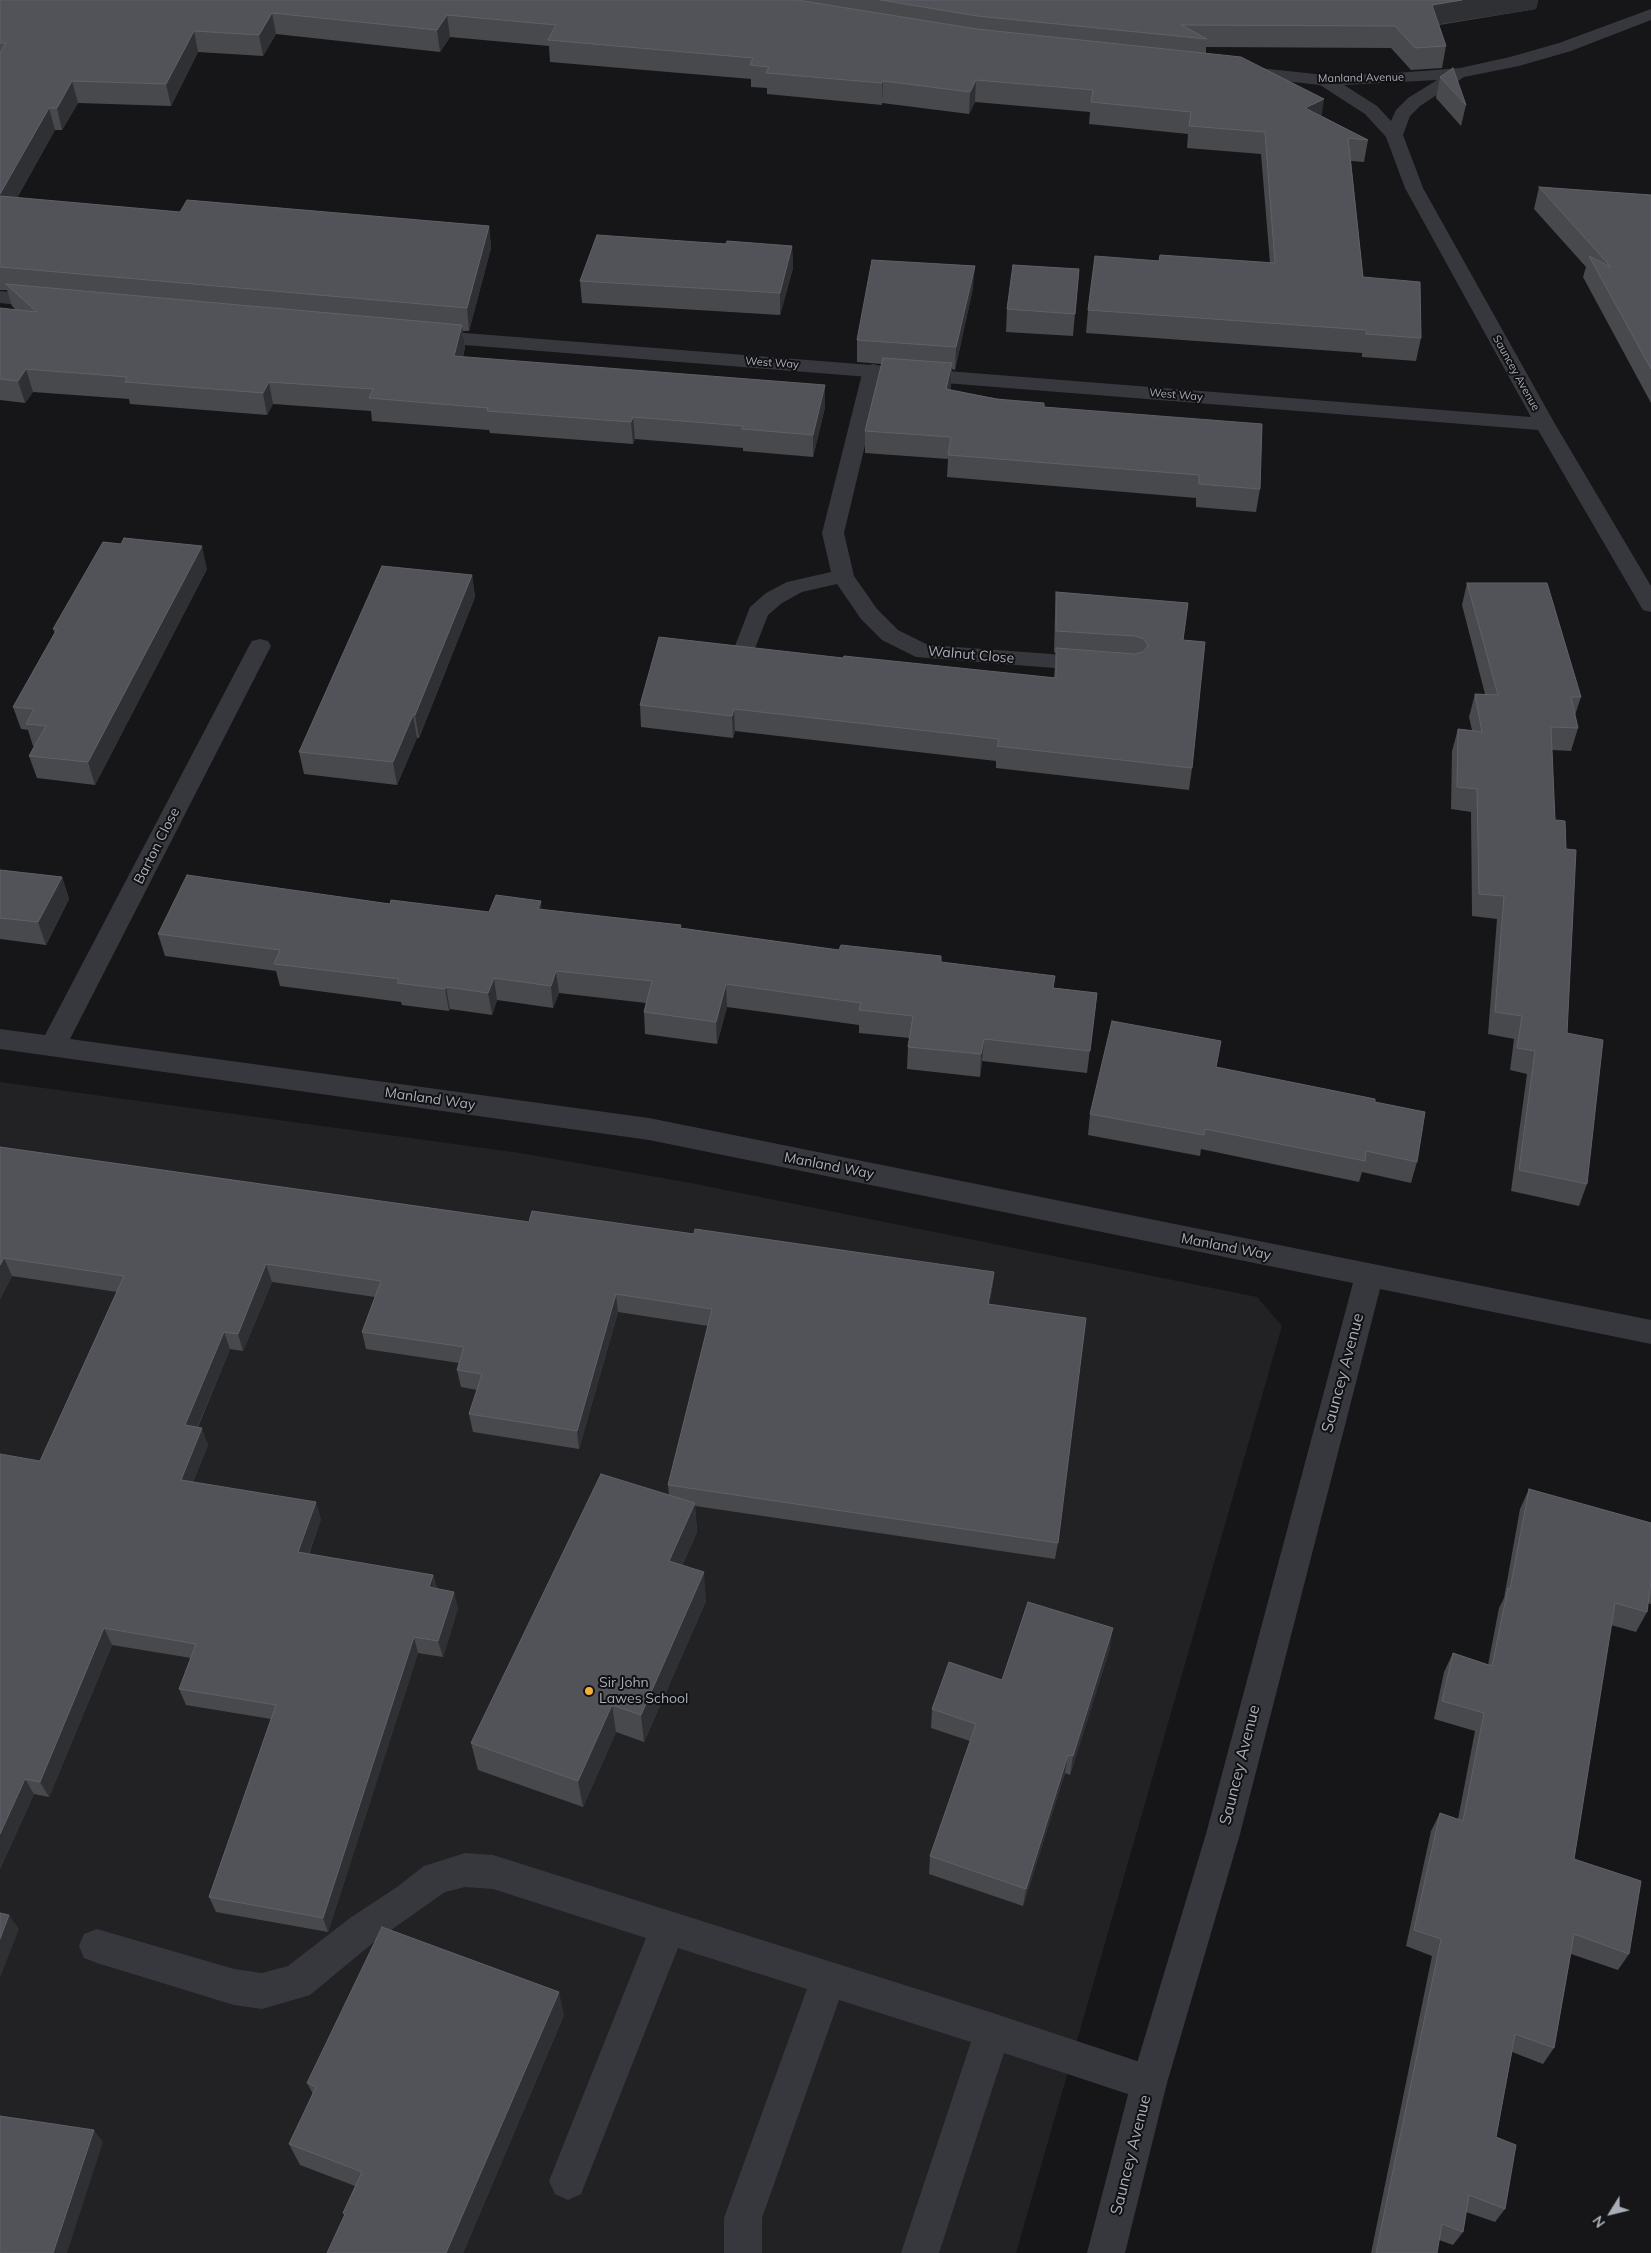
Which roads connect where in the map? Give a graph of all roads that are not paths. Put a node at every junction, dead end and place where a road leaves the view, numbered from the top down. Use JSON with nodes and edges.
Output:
{"nodes":[{"id":1,"x":1651,"y":14,"type":"edge"},
{"id":2,"x":1226,"y":70,"type":"edge"},
{"id":3,"x":1460,"y":73,"type":"junction"},
{"id":4,"x":1326,"y":80,"type":"junction"},
{"id":5,"x":1394,"y":135,"type":"junction"},
{"id":6,"x":0,"y":297,"type":"edge"},
{"id":7,"x":68,"y":304,"type":"edge"},
{"id":8,"x":409,"y":335,"type":"edge"},
{"id":9,"x":873,"y":370,"type":"junction"},
{"id":10,"x":1545,"y":424,"type":"junction"},
{"id":11,"x":843,"y":576,"type":"junction"},
{"id":12,"x":1651,"y":605,"type":"edge"},
{"id":13,"x":260,"y":646,"type":"dead end"},
{"id":14,"x":744,"y":651,"type":"edge"},
{"id":15,"x":1112,"y":665,"type":"edge"},
{"id":16,"x":1,"y":1041,"type":"edge"},
{"id":17,"x":53,"y":1046,"type":"junction"},
{"id":18,"x":1369,"y":1276,"type":"junction"},
{"id":19,"x":1651,"y":1332,"type":"edge"},
{"id":20,"x":668,"y":1928,"type":"junction"},
{"id":21,"x":97,"y":1946,"type":"dead end"},
{"id":22,"x":828,"y":1980,"type":"junction"},
{"id":23,"x":993,"y":2031,"type":"junction"},
{"id":24,"x":1149,"y":2083,"type":"junction"},
{"id":25,"x":568,"y":2181,"type":"dead end"},
{"id":26,"x":742,"y":2253,"type":"edge"},
{"id":27,"x":920,"y":2253,"type":"edge"},
{"id":28,"x":1106,"y":2253,"type":"edge"}],
"edges":[{"from":1,"to":3,"type":"street","name":"Manland Avenue"},
{"from":2,"to":4,"type":"street","name":"Manland Avenue"},
{"from":3,"to":4,"type":"street","name":"Manland Avenue"},
{"from":3,"to":5,"type":"street"},
{"from":4,"to":5,"type":"street","name":"Sauncey Avenue"},
{"from":5,"to":10,"type":"street","name":"Sauncey Avenue"},
{"from":6,"to":7,"type":"street"},
{"from":8,"to":9,"type":"street","name":"West Way"},
{"from":9,"to":10,"type":"street","name":"West Way"},
{"from":9,"to":11,"type":"street","name":"Walnut Close"},
{"from":10,"to":12,"type":"street","name":"Sauncey Avenue"},
{"from":11,"to":14,"type":"street"},
{"from":11,"to":15,"type":"street","name":"Walnut Close"},
{"from":13,"to":17,"type":"street","name":"Barton Close"},
{"from":16,"to":17,"type":"street","name":"Manland Way"},
{"from":17,"to":18,"type":"street","name":"Manland Way"},
{"from":18,"to":19,"type":"street","name":"Manland Way"},
{"from":18,"to":24,"type":"street","name":"Sauncey Avenue"},
{"from":20,"to":21,"type":"street"},
{"from":20,"to":22,"type":"street"},
{"from":20,"to":25,"type":"street"},
{"from":22,"to":23,"type":"street"},
{"from":22,"to":26,"type":"street"},
{"from":23,"to":24,"type":"street"},
{"from":23,"to":27,"type":"street"},
{"from":24,"to":28,"type":"street","name":"Sauncey Avenue"}]}
